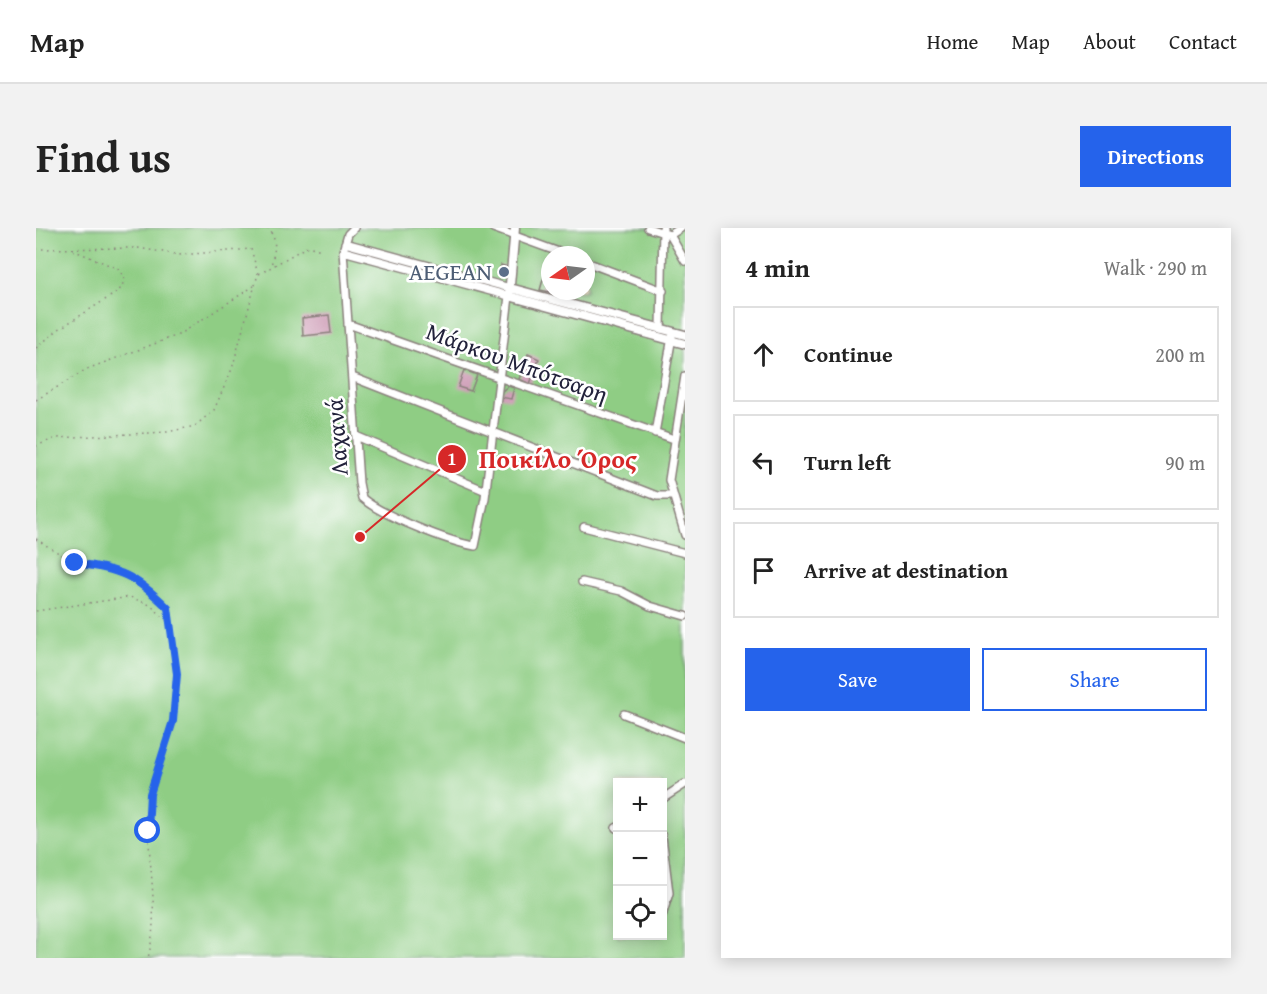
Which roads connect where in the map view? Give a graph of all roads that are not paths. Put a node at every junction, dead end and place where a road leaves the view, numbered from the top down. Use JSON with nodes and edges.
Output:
{"nodes":[{"id":1,"x":354,"y":228,"type":"edge"},
{"id":2,"x":493,"y":228,"type":"edge"},
{"id":3,"x":648,"y":228,"type":"edge"},
{"id":4,"x":681,"y":228,"type":"edge"},
{"id":5,"x":515,"y":232,"type":"edge"},
{"id":6,"x":665,"y":232,"type":"edge"},
{"id":7,"x":547,"y":246,"type":"edge"},
{"id":8,"x":344,"y":247,"type":"junction"},
{"id":9,"x":685,"y":261,"type":"edge"},
{"id":10,"x":595,"y":265,"type":"edge"},
{"id":11,"x":663,"y":291,"type":"junction"},
{"id":12,"x":509,"y":292,"type":"junction"},
{"id":13,"x":348,"y":324,"type":"junction"},
{"id":14,"x":661,"y":329,"type":"junction"},
{"id":15,"x":685,"y":335,"type":"edge"},
{"id":16,"x":672,"y":336,"type":"junction"},
{"id":17,"x":685,"y":344,"type":"edge"},
{"id":18,"x":685,"y":376,"type":"edge"},
{"id":19,"x":352,"y":377,"type":"junction"},
{"id":20,"x":498,"y":377,"type":"junction"},
{"id":21,"x":683,"y":405,"type":"edge"},
{"id":22,"x":492,"y":431,"type":"junction"},
{"id":23,"x":655,"y":433,"type":"junction"},
{"id":24,"x":356,"y":436,"type":"junction"},
{"id":25,"x":674,"y":439,"type":"junction"},
{"id":26,"x":486,"y":491,"type":"junction"},
{"id":27,"x":672,"y":496,"type":"junction"},
{"id":28,"x":584,"y":526,"type":"dead end"},
{"id":29,"x":685,"y":535,"type":"edge"},
{"id":30,"x":685,"y":553,"type":"edge"},
{"id":31,"x":582,"y":582,"type":"dead end"},
{"id":32,"x":685,"y":616,"type":"edge"},
{"id":33,"x":624,"y":714,"type":"dead end"},
{"id":34,"x":685,"y":738,"type":"edge"},
{"id":35,"x":685,"y":784,"type":"edge"},
{"id":36,"x":667,"y":795,"type":"edge"},
{"id":37,"x":667,"y":874,"type":"edge"},
{"id":38,"x":667,"y":901,"type":"edge"}],
"edges":[{"from":1,"to":8,"type":"street"},
{"from":2,"to":5,"type":"street"},
{"from":3,"to":6,"type":"street"},
{"from":4,"to":6,"type":"street"},
{"from":5,"to":7,"type":"street"},
{"from":5,"to":12,"type":"street"},
{"from":6,"to":9,"type":"street"},
{"from":6,"to":11,"type":"street"},
{"from":8,"to":12,"type":"street"},
{"from":8,"to":13,"type":"street","name":"Λαχανά"},
{"from":10,"to":11,"type":"street"},
{"from":11,"to":14,"type":"street"},
{"from":12,"to":14,"type":"street"},
{"from":12,"to":16,"type":"street"},
{"from":12,"to":20,"type":"street"},
{"from":13,"to":19,"type":"street","name":"Λαχανά"},
{"from":13,"to":20,"type":"street","name":"Μάρκου Μπότσαρη"},
{"from":14,"to":16,"type":"street"},
{"from":15,"to":16,"type":"street"},
{"from":16,"to":17,"type":"street"},
{"from":16,"to":23,"type":"street"},
{"from":18,"to":21,"type":"street"},
{"from":19,"to":22,"type":"street"},
{"from":19,"to":24,"type":"street","name":"Λαχανά"},
{"from":20,"to":22,"type":"street"},
{"from":20,"to":23,"type":"street","name":"Μάρκου Μπότσαρη"},
{"from":21,"to":25,"type":"street"},
{"from":22,"to":26,"type":"street"},
{"from":22,"to":27,"type":"street"},
{"from":23,"to":25,"type":"street","name":"Μάρκου Μπότσαρη"},
{"from":24,"to":26,"type":"street"},
{"from":24,"to":26,"type":"street","name":"Λαχανά"},
{"from":25,"to":27,"type":"street"},
{"from":27,"to":29,"type":"street"},
{"from":28,"to":30,"type":"street"},
{"from":31,"to":32,"type":"street"},
{"from":33,"to":34,"type":"street"},
{"from":35,"to":36,"type":"street"},
{"from":37,"to":38,"type":"street"}]}
